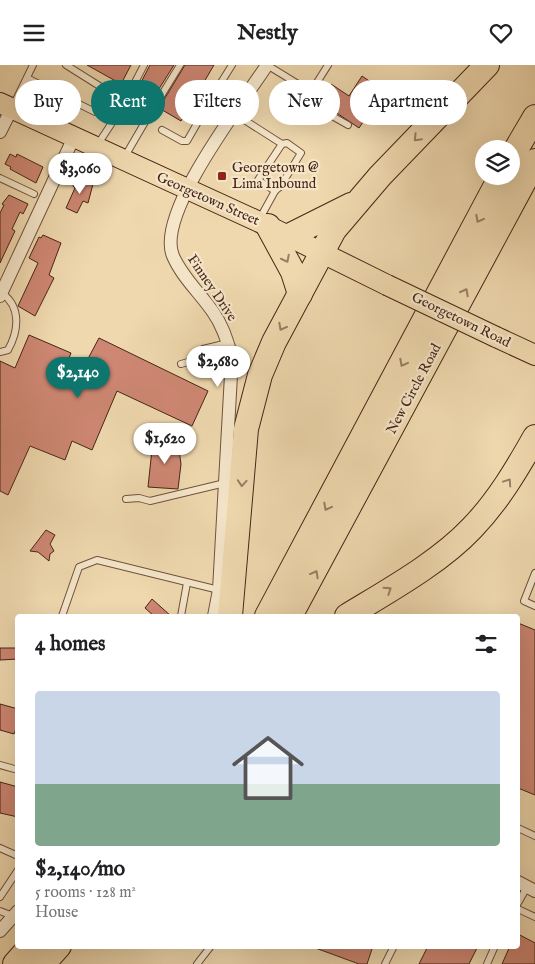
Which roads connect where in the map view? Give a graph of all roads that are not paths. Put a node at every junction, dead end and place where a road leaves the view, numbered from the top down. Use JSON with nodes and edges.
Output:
{"nodes":[{"id":1,"x":34,"y":65,"type":"edge"},
{"id":2,"x":66,"y":65,"type":"edge"},
{"id":3,"x":144,"y":65,"type":"edge"},
{"id":4,"x":180,"y":65,"type":"edge"},
{"id":5,"x":232,"y":65,"type":"edge"},
{"id":6,"x":267,"y":65,"type":"edge"},
{"id":7,"x":328,"y":65,"type":"edge"},
{"id":8,"x":487,"y":65,"type":"edge"},
{"id":9,"x":27,"y":78,"type":"junction"},
{"id":10,"x":136,"y":80,"type":"edge"},
{"id":11,"x":223,"y":80,"type":"edge"},
{"id":12,"x":257,"y":80,"type":"edge"},
{"id":13,"x":291,"y":80,"type":"edge"},
{"id":14,"x":319,"y":80,"type":"edge"},
{"id":15,"x":165,"y":89,"type":"edge"},
{"id":16,"x":6,"y":105,"type":"edge"},
{"id":17,"x":535,"y":117,"type":"edge"},
{"id":18,"x":340,"y":120,"type":"edge"},
{"id":19,"x":117,"y":125,"type":"edge"},
{"id":20,"x":142,"y":125,"type":"edge"},
{"id":21,"x":196,"y":125,"type":"edge"},
{"id":22,"x":228,"y":125,"type":"edge"},
{"id":23,"x":252,"y":125,"type":"edge"},
{"id":24,"x":348,"y":125,"type":"dead end"},
{"id":25,"x":162,"y":130,"type":"dead end"},
{"id":26,"x":0,"y":131,"type":"edge"},
{"id":27,"x":74,"y":137,"type":"junction"},
{"id":28,"x":520,"y":143,"type":"edge"},
{"id":29,"x":282,"y":144,"type":"junction"},
{"id":30,"x":110,"y":154,"type":"junction"},
{"id":31,"x":535,"y":161,"type":"edge"},
{"id":32,"x":62,"y":163,"type":"junction"},
{"id":33,"x":0,"y":178,"type":"edge"},
{"id":34,"x":496,"y":185,"type":"edge"},
{"id":35,"x":185,"y":189,"type":"junction"},
{"id":36,"x":275,"y":191,"type":"junction"},
{"id":37,"x":34,"y":194,"type":"dead end"},
{"id":38,"x":355,"y":203,"type":"junction"},
{"id":39,"x":271,"y":228,"type":"junction"},
{"id":40,"x":320,"y":253,"type":"junction"},
{"id":41,"x":387,"y":285,"type":"joint"},
{"id":42,"x":1,"y":294,"type":"edge"},
{"id":43,"x":300,"y":294,"type":"junction"},
{"id":44,"x":228,"y":343,"type":"junction"},
{"id":45,"x":0,"y":352,"type":"edge"},
{"id":46,"x":535,"y":355,"type":"edge"},
{"id":47,"x":181,"y":363,"type":"dead end"},
{"id":48,"x":535,"y":437,"type":"edge"},
{"id":49,"x":226,"y":483,"type":"junction"},
{"id":50,"x":126,"y":499,"type":"dead end"},
{"id":51,"x":535,"y":573,"type":"edge"},
{"id":52,"x":188,"y":583,"type":"junction"},
{"id":53,"x":219,"y":590,"type":"junction"},
{"id":54,"x":535,"y":606,"type":"edge"},
{"id":55,"x":63,"y":614,"type":"edge"},
{"id":56,"x":181,"y":614,"type":"edge"},
{"id":57,"x":214,"y":614,"type":"edge"},
{"id":58,"x":230,"y":614,"type":"edge"},
{"id":59,"x":268,"y":614,"type":"edge"},
{"id":60,"x":291,"y":614,"type":"edge"},
{"id":61,"x":350,"y":614,"type":"edge"},
{"id":62,"x":0,"y":765,"type":"edge"},
{"id":63,"x":15,"y":769,"type":"edge"},
{"id":64,"x":520,"y":829,"type":"edge"},
{"id":65,"x":535,"y":836,"type":"edge"},
{"id":66,"x":0,"y":848,"type":"edge"},
{"id":67,"x":15,"y":855,"type":"edge"},
{"id":68,"x":15,"y":874,"type":"edge"},
{"id":69,"x":527,"y":887,"type":"edge"},
{"id":70,"x":0,"y":897,"type":"edge"},
{"id":71,"x":520,"y":899,"type":"edge"},
{"id":72,"x":520,"y":910,"type":"edge"},
{"id":73,"x":0,"y":911,"type":"edge"},
{"id":74,"x":15,"y":914,"type":"edge"},
{"id":75,"x":535,"y":917,"type":"edge"},
{"id":76,"x":0,"y":931,"type":"edge"},
{"id":77,"x":28,"y":949,"type":"edge"},
{"id":78,"x":56,"y":949,"type":"edge"},
{"id":79,"x":210,"y":949,"type":"edge"},
{"id":80,"x":392,"y":949,"type":"edge"},
{"id":81,"x":494,"y":949,"type":"edge"},
{"id":82,"x":15,"y":964,"type":"edge"},
{"id":83,"x":43,"y":964,"type":"edge"},
{"id":84,"x":197,"y":964,"type":"edge"},
{"id":85,"x":385,"y":964,"type":"edge"},
{"id":86,"x":487,"y":964,"type":"edge"}],
"edges":[{"from":1,"to":9,"type":"lane"},
{"from":2,"to":9,"type":"lane"},
{"from":3,"to":10,"type":"lane"},
{"from":4,"to":15,"type":"lane"},
{"from":5,"to":11,"type":"lane"},
{"from":6,"to":12,"type":"street","name":"Finney Drive"},
{"from":6,"to":13,"type":"lane"},
{"from":7,"to":14,"type":"lane"},
{"from":8,"to":38,"type":"highway","one_way":true},
{"from":9,"to":16,"type":"lane"},
{"from":16,"to":26,"type":"street"},
{"from":16,"to":27,"type":"main road","name":"Georgetown Street"},
{"from":17,"to":28,"type":"highway"},
{"from":18,"to":24,"type":"lane"},
{"from":19,"to":30,"type":"lane"},
{"from":20,"to":30,"type":"lane"},
{"from":21,"to":25,"type":"lane"},
{"from":22,"to":35,"type":"street","name":"Finney Drive"},
{"from":23,"to":29,"type":"lane"},
{"from":27,"to":30,"type":"main road","name":"Georgetown Street"},
{"from":27,"to":32,"type":"street"},
{"from":29,"to":36,"type":"lane"},
{"from":29,"to":36,"type":"lane"},
{"from":30,"to":32,"type":"lane"},
{"from":30,"to":35,"type":"main road","name":"Georgetown Street"},
{"from":60,"to":31,"type":"highway","name":"New Circle Road","one_way":true},
{"from":32,"to":42,"type":"street"},
{"from":33,"to":37,"type":"lane"},
{"from":34,"to":59,"type":"highway","name":"New Circle Road","one_way":true},
{"from":35,"to":39,"type":"main road","name":"Georgetown Street"},
{"from":35,"to":44,"type":"street","name":"Finney Drive"},
{"from":36,"to":39,"type":"lane"},
{"from":38,"to":39,"type":"highway"},
{"from":38,"to":40,"type":"highway"},
{"from":39,"to":40,"type":"main road","name":"Georgetown Street"},
{"from":39,"to":43,"type":"highway","one_way":true},
{"from":40,"to":41,"type":"main road","name":"Georgetown Street"},
{"from":40,"to":43,"type":"highway"},
{"from":41,"to":46,"type":"main road","name":"Georgetown Road","bridge":true},
{"from":42,"to":45,"type":"lane"},
{"from":43,"to":58,"type":"highway","one_way":true},
{"from":44,"to":47,"type":"lane"},
{"from":44,"to":49,"type":"street","name":"Finney Drive"},
{"from":61,"to":48,"type":"highway","one_way":true},
{"from":49,"to":50,"type":"lane"},
{"from":49,"to":53,"type":"street","name":"Finney Drive"},
{"from":51,"to":54,"type":"lane"},
{"from":52,"to":53,"type":"lane"},
{"from":52,"to":55,"type":"lane"},
{"from":52,"to":56,"type":"lane"},
{"from":53,"to":57,"type":"street","name":"Finney Drive"},
{"from":62,"to":63,"type":"lane"},
{"from":64,"to":65,"type":"lane"},
{"from":66,"to":67,"type":"lane"},
{"from":68,"to":70,"type":"lane"},
{"from":69,"to":71,"type":"lane"},
{"from":72,"to":75,"type":"lane"},
{"from":73,"to":74,"type":"lane"},
{"from":74,"to":76,"type":"street"},
{"from":77,"to":82,"type":"highway"},
{"from":78,"to":83,"type":"highway"},
{"from":79,"to":84,"type":"lane"},
{"from":80,"to":85,"type":"lane"},
{"from":81,"to":86,"type":"lane"}]}
